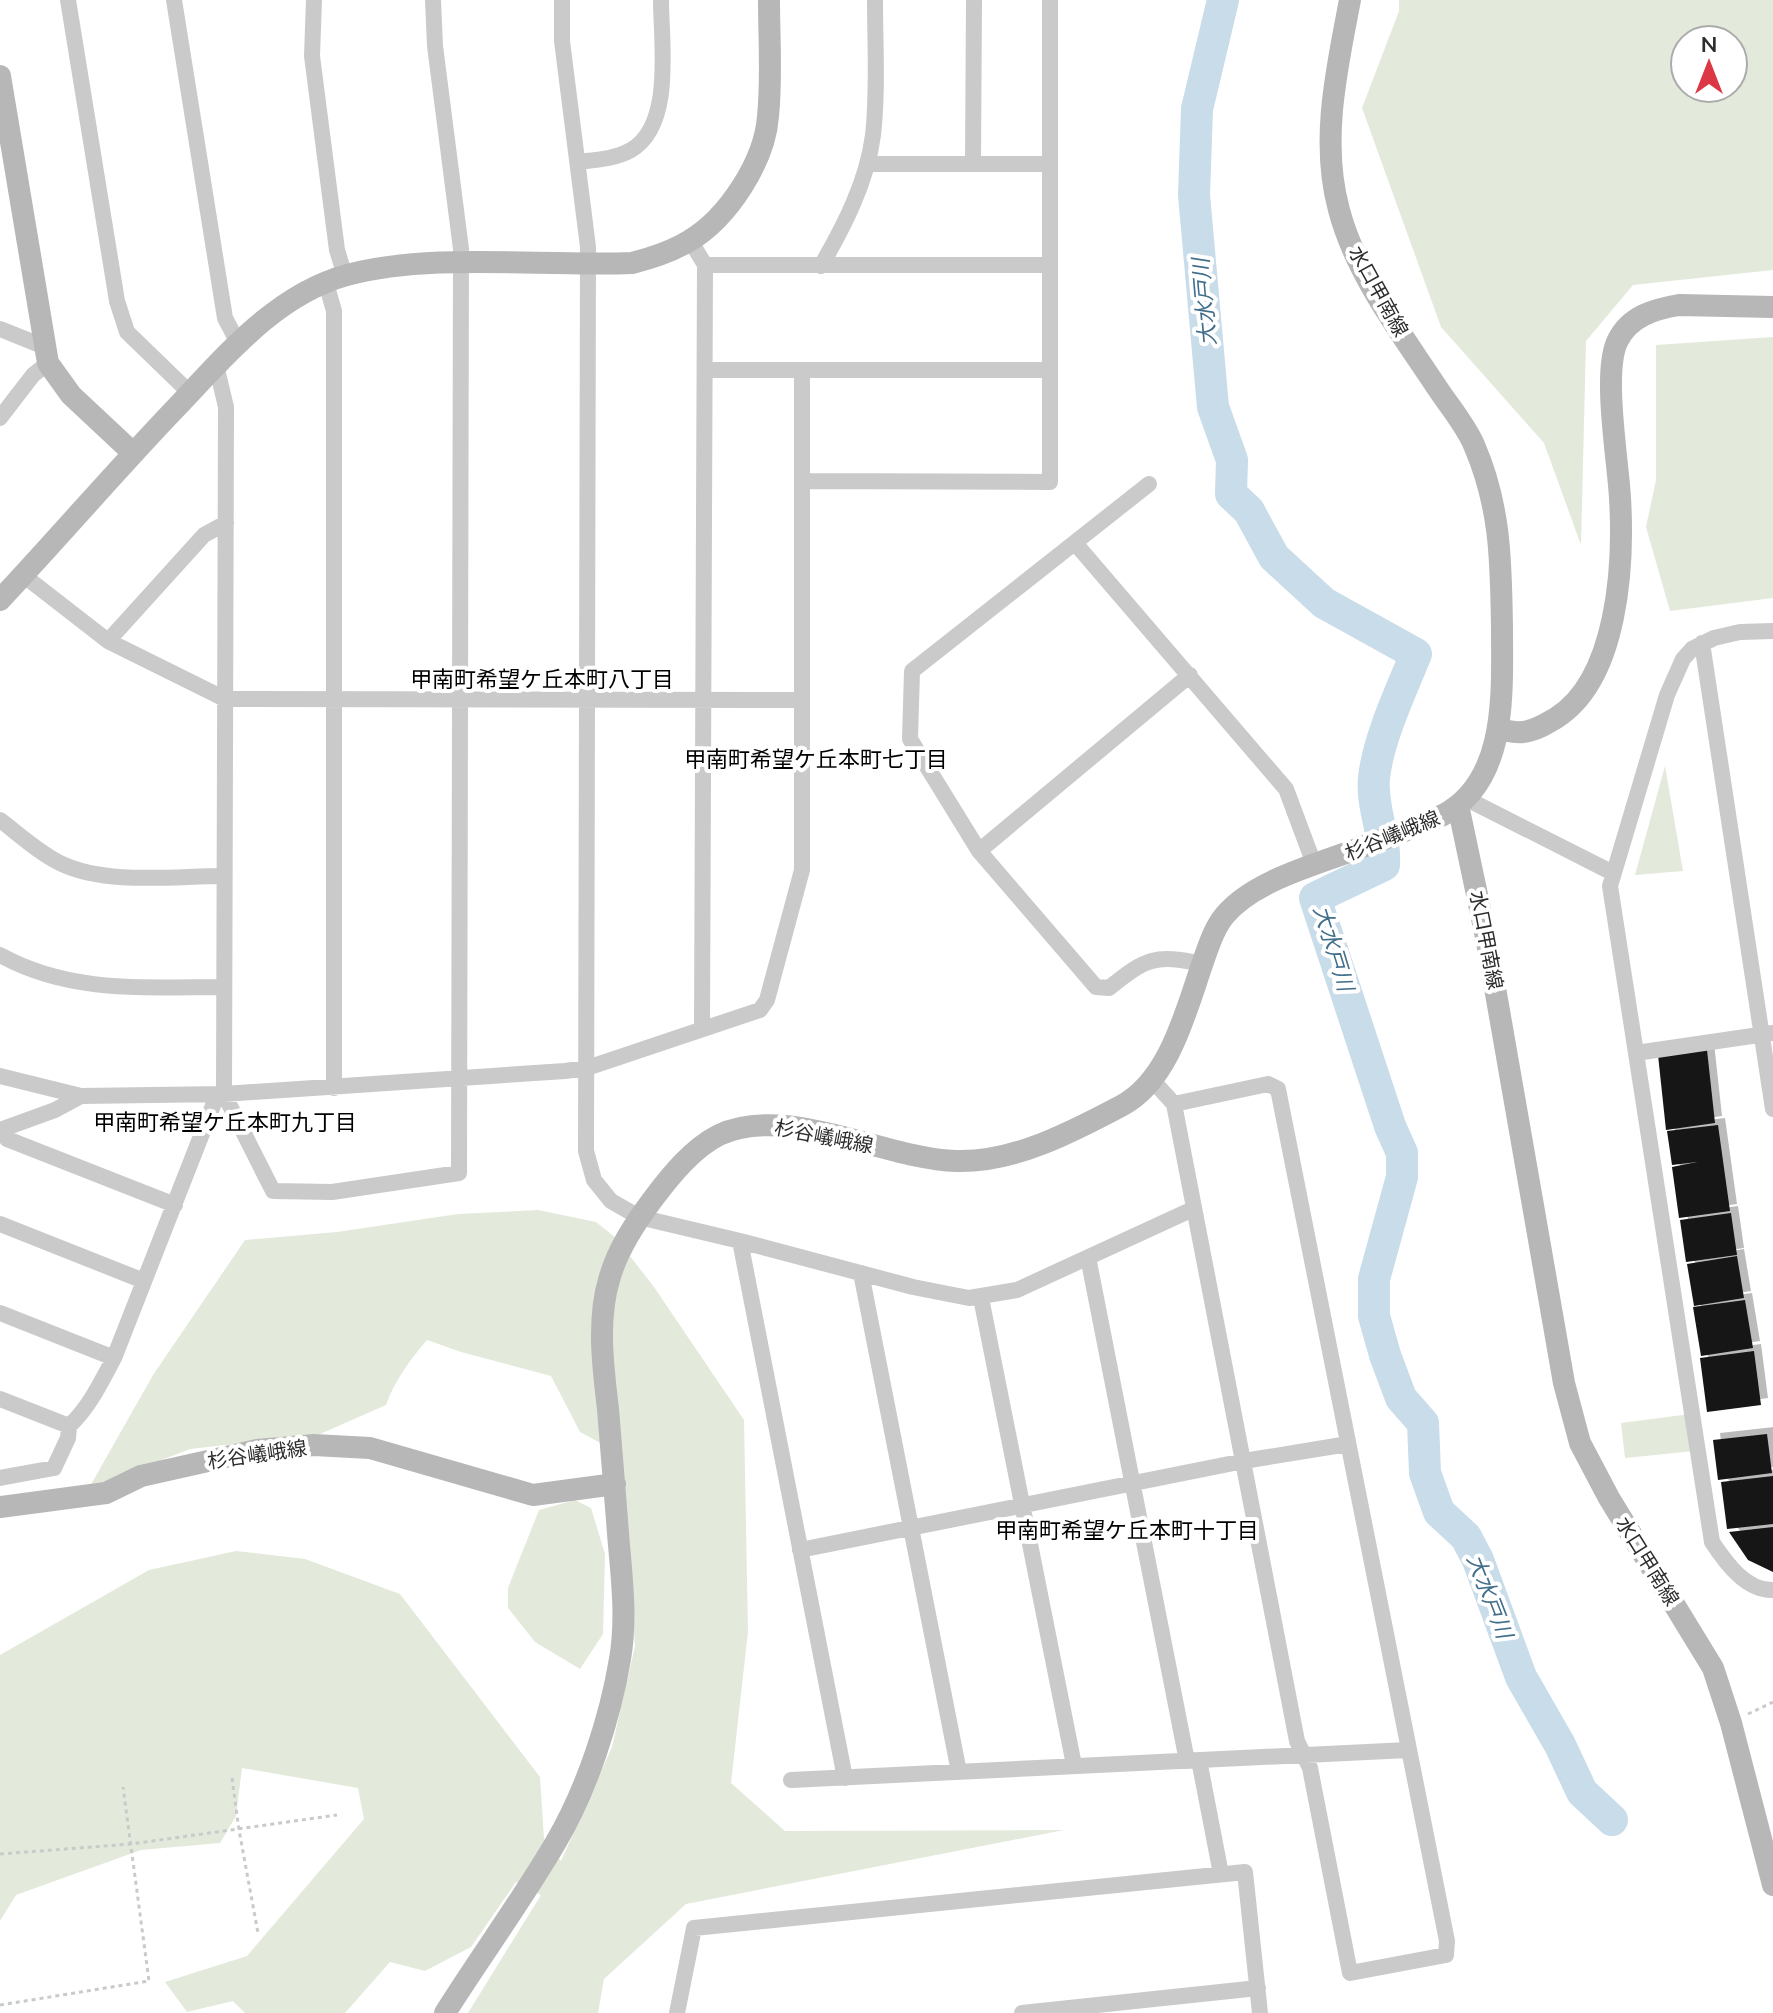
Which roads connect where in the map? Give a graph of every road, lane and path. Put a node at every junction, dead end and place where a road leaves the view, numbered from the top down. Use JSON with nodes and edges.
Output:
{"nodes":[{"id":1,"x":68,"y":0,"type":"edge"},
{"id":2,"x":174,"y":0,"type":"edge"},
{"id":3,"x":314,"y":0,"type":"edge"},
{"id":4,"x":433,"y":0,"type":"edge"},
{"id":5,"x":562,"y":0,"type":"edge"},
{"id":6,"x":661,"y":0,"type":"edge"},
{"id":7,"x":769,"y":0,"type":"edge"},
{"id":8,"x":875,"y":0,"type":"edge"},
{"id":9,"x":974,"y":0,"type":"edge"},
{"id":10,"x":1050,"y":0,"type":"edge"},
{"id":11,"x":1350,"y":0,"type":"edge"},
{"id":12,"x":0,"y":76,"type":"edge"},
{"id":13,"x":6,"y":152,"type":"edge"},
{"id":14,"x":578,"y":162,"type":"junction"},
{"id":15,"x":973,"y":163,"type":"junction"},
{"id":16,"x":867,"y":164,"type":"junction"},
{"id":17,"x":1050,"y":164,"type":"junction"},
{"id":18,"x":690,"y":240,"type":"junction"},
{"id":19,"x":462,"y":263,"type":"junction"},
{"id":20,"x":588,"y":265,"type":"junction"},
{"id":21,"x":705,"y":265,"type":"junction"},
{"id":22,"x":1050,"y":265,"type":"junction"},
{"id":23,"x":821,"y":266,"type":"junction"},
{"id":24,"x":336,"y":280,"type":"junction"},
{"id":25,"x":1773,"y":307,"type":"edge"},
{"id":26,"x":0,"y":329,"type":"edge"},
{"id":27,"x":238,"y":343,"type":"junction"},
{"id":28,"x":47,"y":355,"type":"junction"},
{"id":29,"x":216,"y":365,"type":"junction"},
{"id":30,"x":706,"y":370,"type":"junction"},
{"id":31,"x":802,"y":370,"type":"junction"},
{"id":32,"x":1050,"y":370,"type":"junction"},
{"id":33,"x":190,"y":393,"type":"junction"},
{"id":34,"x":0,"y":418,"type":"edge"},
{"id":35,"x":133,"y":453,"type":"junction"},
{"id":36,"x":803,"y":481,"type":"junction"},
{"id":37,"x":1149,"y":484,"type":"dead end"},
{"id":38,"x":226,"y":523,"type":"junction"},
{"id":39,"x":1075,"y":543,"type":"junction"},
{"id":40,"x":23,"y":575,"type":"junction"},
{"id":41,"x":0,"y":600,"type":"edge"},
{"id":42,"x":1773,"y":631,"type":"edge"},
{"id":43,"x":108,"y":641,"type":"junction"},
{"id":44,"x":1702,"y":643,"type":"junction"},
{"id":45,"x":1190,"y":675,"type":"junction"},
{"id":46,"x":225,"y":699,"type":"junction"},
{"id":47,"x":334,"y":700,"type":"junction"},
{"id":48,"x":460,"y":700,"type":"junction"},
{"id":49,"x":586,"y":700,"type":"junction"},
{"id":50,"x":703,"y":700,"type":"junction"},
{"id":51,"x":802,"y":700,"type":"junction"},
{"id":52,"x":1498,"y":730,"type":"junction"},
{"id":53,"x":1462,"y":801,"type":"junction"},
{"id":54,"x":0,"y":820,"type":"edge"},
{"id":55,"x":979,"y":851,"type":"junction"},
{"id":56,"x":1314,"y":864,"type":"junction"},
{"id":57,"x":1613,"y":873,"type":"junction"},
{"id":58,"x":223,"y":876,"type":"junction"},
{"id":59,"x":0,"y":955,"type":"edge"},
{"id":60,"x":1202,"y":964,"type":"junction"},
{"id":61,"x":224,"y":987,"type":"junction"},
{"id":62,"x":702,"y":1029,"type":"junction"},
{"id":63,"x":1767,"y":1034,"type":"edge"},
{"id":64,"x":1636,"y":1053,"type":"junction"},
{"id":65,"x":587,"y":1068,"type":"junction"},
{"id":66,"x":0,"y":1076,"type":"edge"},
{"id":67,"x":460,"y":1079,"type":"junction"},
{"id":68,"x":1154,"y":1082,"type":"junction"},
{"id":69,"x":334,"y":1088,"type":"junction"},
{"id":70,"x":224,"y":1094,"type":"junction"},
{"id":71,"x":81,"y":1096,"type":"junction"},
{"id":72,"x":1174,"y":1104,"type":"junction"},
{"id":73,"x":1773,"y":1109,"type":"edge"},
{"id":74,"x":4,"y":1132,"type":"edge"},
{"id":75,"x":0,"y":1156,"type":"edge"},
{"id":76,"x":175,"y":1205,"type":"junction"},
{"id":77,"x":1193,"y":1209,"type":"junction"},
{"id":78,"x":639,"y":1217,"type":"junction"},
{"id":79,"x":0,"y":1224,"type":"edge"},
{"id":80,"x":740,"y":1241,"type":"junction"},
{"id":81,"x":1088,"y":1257,"type":"junction"},
{"id":82,"x":861,"y":1273,"type":"junction"},
{"id":83,"x":144,"y":1281,"type":"junction"},
{"id":84,"x":981,"y":1298,"type":"junction"},
{"id":85,"x":0,"y":1313,"type":"edge"},
{"id":86,"x":114,"y":1358,"type":"junction"},
{"id":87,"x":0,"y":1399,"type":"edge"},
{"id":88,"x":69,"y":1426,"type":"junction"},
{"id":89,"x":1348,"y":1444,"type":"junction"},
{"id":90,"x":1244,"y":1461,"type":"junction"},
{"id":91,"x":0,"y":1478,"type":"edge"},
{"id":92,"x":1133,"y":1483,"type":"junction"},
{"id":93,"x":615,"y":1484,"type":"junction"},
{"id":94,"x":1022,"y":1506,"type":"junction"},
{"id":95,"x":0,"y":1507,"type":"edge"},
{"id":96,"x":910,"y":1528,"type":"junction"},
{"id":97,"x":800,"y":1550,"type":"junction"},
{"id":98,"x":1773,"y":1590,"type":"edge"},
{"id":99,"x":1773,"y":1702,"type":"edge"},
{"id":100,"x":1731,"y":1723,"type":"junction"},
{"id":101,"x":1408,"y":1750,"type":"junction"},
{"id":102,"x":1304,"y":1755,"type":"junction"},
{"id":103,"x":1193,"y":1760,"type":"junction"},
{"id":104,"x":1074,"y":1765,"type":"junction"},
{"id":105,"x":959,"y":1772,"type":"junction"},
{"id":106,"x":232,"y":1778,"type":"dead end"},
{"id":107,"x":845,"y":1778,"type":"junction"},
{"id":108,"x":791,"y":1780,"type":"dead end"},
{"id":109,"x":123,"y":1787,"type":"dead end"},
{"id":110,"x":337,"y":1815,"type":"dead end"},
{"id":111,"x":239,"y":1830,"type":"junction"},
{"id":112,"x":131,"y":1844,"type":"junction"},
{"id":113,"x":0,"y":1854,"type":"edge"},
{"id":114,"x":1221,"y":1874,"type":"junction"},
{"id":115,"x":1773,"y":1885,"type":"edge"},
{"id":116,"x":258,"y":1933,"type":"dead end"},
{"id":117,"x":1258,"y":1988,"type":"junction"},
{"id":118,"x":0,"y":2005,"type":"edge"},
{"id":119,"x":445,"y":2013,"type":"edge"},
{"id":120,"x":677,"y":2013,"type":"edge"},
{"id":121,"x":1022,"y":2013,"type":"edge"},
{"id":122,"x":1260,"y":2013,"type":"edge"}],
"edges":[{"from":1,"to":33,"type":"street"},
{"from":2,"to":27,"type":"street"},
{"from":3,"to":24,"type":"street"},
{"from":4,"to":19,"type":"street"},
{"from":5,"to":14,"type":"street"},
{"from":6,"to":14,"type":"street"},
{"from":7,"to":18,"type":"main road"},
{"from":8,"to":16,"type":"street"},
{"from":9,"to":15,"type":"street"},
{"from":10,"to":17,"type":"street"},
{"from":11,"to":52,"type":"main road","name":"水口甲南線"},
{"from":12,"to":13,"type":"main road"},
{"from":13,"to":28,"type":"main road"},
{"from":14,"to":20,"type":"street"},
{"from":15,"to":16,"type":"street"},
{"from":15,"to":17,"type":"street"},
{"from":16,"to":23,"type":"street"},
{"from":17,"to":22,"type":"street"},
{"from":18,"to":20,"type":"main road"},
{"from":18,"to":21,"type":"street"},
{"from":19,"to":20,"type":"main road"},
{"from":19,"to":24,"type":"main road"},
{"from":19,"to":48,"type":"street"},
{"from":20,"to":49,"type":"street"},
{"from":21,"to":23,"type":"street"},
{"from":21,"to":30,"type":"street"},
{"from":22,"to":23,"type":"street"},
{"from":22,"to":32,"type":"street"},
{"from":24,"to":27,"type":"main road"},
{"from":24,"to":47,"type":"street"},
{"from":25,"to":52,"type":"main road"},
{"from":26,"to":28,"type":"street"},
{"from":27,"to":29,"type":"main road"},
{"from":28,"to":34,"type":"street"},
{"from":28,"to":35,"type":"main road"},
{"from":29,"to":33,"type":"main road"},
{"from":29,"to":38,"type":"street"},
{"from":30,"to":31,"type":"street"},
{"from":30,"to":50,"type":"street"},
{"from":31,"to":32,"type":"street"},
{"from":31,"to":36,"type":"street"},
{"from":32,"to":36,"type":"street"},
{"from":33,"to":35,"type":"main road"},
{"from":35,"to":40,"type":"main road"},
{"from":36,"to":51,"type":"street"},
{"from":37,"to":39,"type":"street"},
{"from":38,"to":43,"type":"street"},
{"from":38,"to":46,"type":"street"},
{"from":39,"to":45,"type":"street"},
{"from":39,"to":55,"type":"street"},
{"from":40,"to":41,"type":"main road"},
{"from":40,"to":43,"type":"street"},
{"from":42,"to":44,"type":"street"},
{"from":43,"to":46,"type":"street"},
{"from":44,"to":57,"type":"street"},
{"from":44,"to":63,"type":"street"},
{"from":45,"to":55,"type":"street"},
{"from":45,"to":56,"type":"street"},
{"from":46,"to":47,"type":"street"},
{"from":46,"to":58,"type":"street"},
{"from":47,"to":48,"type":"street"},
{"from":47,"to":69,"type":"street"},
{"from":48,"to":49,"type":"street"},
{"from":48,"to":67,"type":"street"},
{"from":49,"to":50,"type":"street"},
{"from":49,"to":65,"type":"street"},
{"from":50,"to":51,"type":"street"},
{"from":50,"to":62,"type":"street"},
{"from":51,"to":62,"type":"street"},
{"from":52,"to":53,"type":"main road","name":"水口甲南線"},
{"from":53,"to":56,"type":"main road","name":"杉谷嶬峨線"},
{"from":53,"to":57,"type":"street"},
{"from":53,"to":100,"type":"main road","name":"水口甲南線"},
{"from":54,"to":58,"type":"street"},
{"from":55,"to":60,"type":"street"},
{"from":56,"to":60,"type":"main road","name":"杉谷嶬峨線"},
{"from":57,"to":64,"type":"street"},
{"from":58,"to":61,"type":"street"},
{"from":59,"to":61,"type":"street"},
{"from":60,"to":68,"type":"main road","name":"杉谷嶬峨線"},
{"from":61,"to":70,"type":"street"},
{"from":62,"to":65,"type":"street"},
{"from":63,"to":64,"type":"street"},
{"from":63,"to":73,"type":"street"},
{"from":64,"to":98,"type":"street"},
{"from":65,"to":67,"type":"street"},
{"from":65,"to":78,"type":"street"},
{"from":66,"to":71,"type":"street"},
{"from":67,"to":69,"type":"street"},
{"from":67,"to":70,"type":"street"},
{"from":68,"to":72,"type":"street"},
{"from":68,"to":78,"type":"main road","name":"杉谷嶬峨線"},
{"from":69,"to":70,"type":"street"},
{"from":70,"to":71,"type":"street"},
{"from":70,"to":76,"type":"street"},
{"from":71,"to":74,"type":"street"},
{"from":72,"to":77,"type":"street"},
{"from":72,"to":89,"type":"street"},
{"from":74,"to":75,"type":"street"},
{"from":74,"to":76,"type":"street"},
{"from":76,"to":83,"type":"street"},
{"from":77,"to":81,"type":"street"},
{"from":77,"to":90,"type":"street"},
{"from":78,"to":80,"type":"street"},
{"from":78,"to":93,"type":"main road","name":"杉谷嶬峨線"},
{"from":79,"to":83,"type":"street"},
{"from":80,"to":82,"type":"street"},
{"from":80,"to":97,"type":"street"},
{"from":81,"to":84,"type":"street"},
{"from":81,"to":92,"type":"street"},
{"from":82,"to":84,"type":"street"},
{"from":82,"to":96,"type":"street"},
{"from":83,"to":86,"type":"street"},
{"from":84,"to":94,"type":"street"},
{"from":85,"to":86,"type":"street"},
{"from":86,"to":88,"type":"street"},
{"from":87,"to":88,"type":"street"},
{"from":88,"to":91,"type":"street"},
{"from":89,"to":90,"type":"street"},
{"from":89,"to":101,"type":"street"},
{"from":90,"to":92,"type":"street"},
{"from":90,"to":102,"type":"street"},
{"from":92,"to":94,"type":"street"},
{"from":92,"to":103,"type":"street"},
{"from":93,"to":95,"type":"main road","name":"杉谷嶬峨線"},
{"from":93,"to":119,"type":"main road"},
{"from":94,"to":96,"type":"street"},
{"from":94,"to":104,"type":"street"},
{"from":96,"to":97,"type":"street"},
{"from":96,"to":105,"type":"street"},
{"from":97,"to":107,"type":"street"},
{"from":99,"to":100,"type":"path"},
{"from":100,"to":115,"type":"main road","name":"水口甲南線"},
{"from":101,"to":102,"type":"street"},
{"from":101,"to":102,"type":"street"},
{"from":102,"to":103,"type":"street"},
{"from":103,"to":104,"type":"street"},
{"from":103,"to":114,"type":"street"},
{"from":104,"to":105,"type":"street"},
{"from":105,"to":107,"type":"street"},
{"from":106,"to":111,"type":"path"},
{"from":107,"to":108,"type":"street"},
{"from":109,"to":112,"type":"path"},
{"from":110,"to":111,"type":"path"},
{"from":111,"to":112,"type":"path"},
{"from":111,"to":116,"type":"path"},
{"from":112,"to":113,"type":"path"},
{"from":112,"to":118,"type":"path"},
{"from":114,"to":117,"type":"street"},
{"from":114,"to":120,"type":"street"},
{"from":117,"to":121,"type":"street"},
{"from":117,"to":122,"type":"street"}]}
